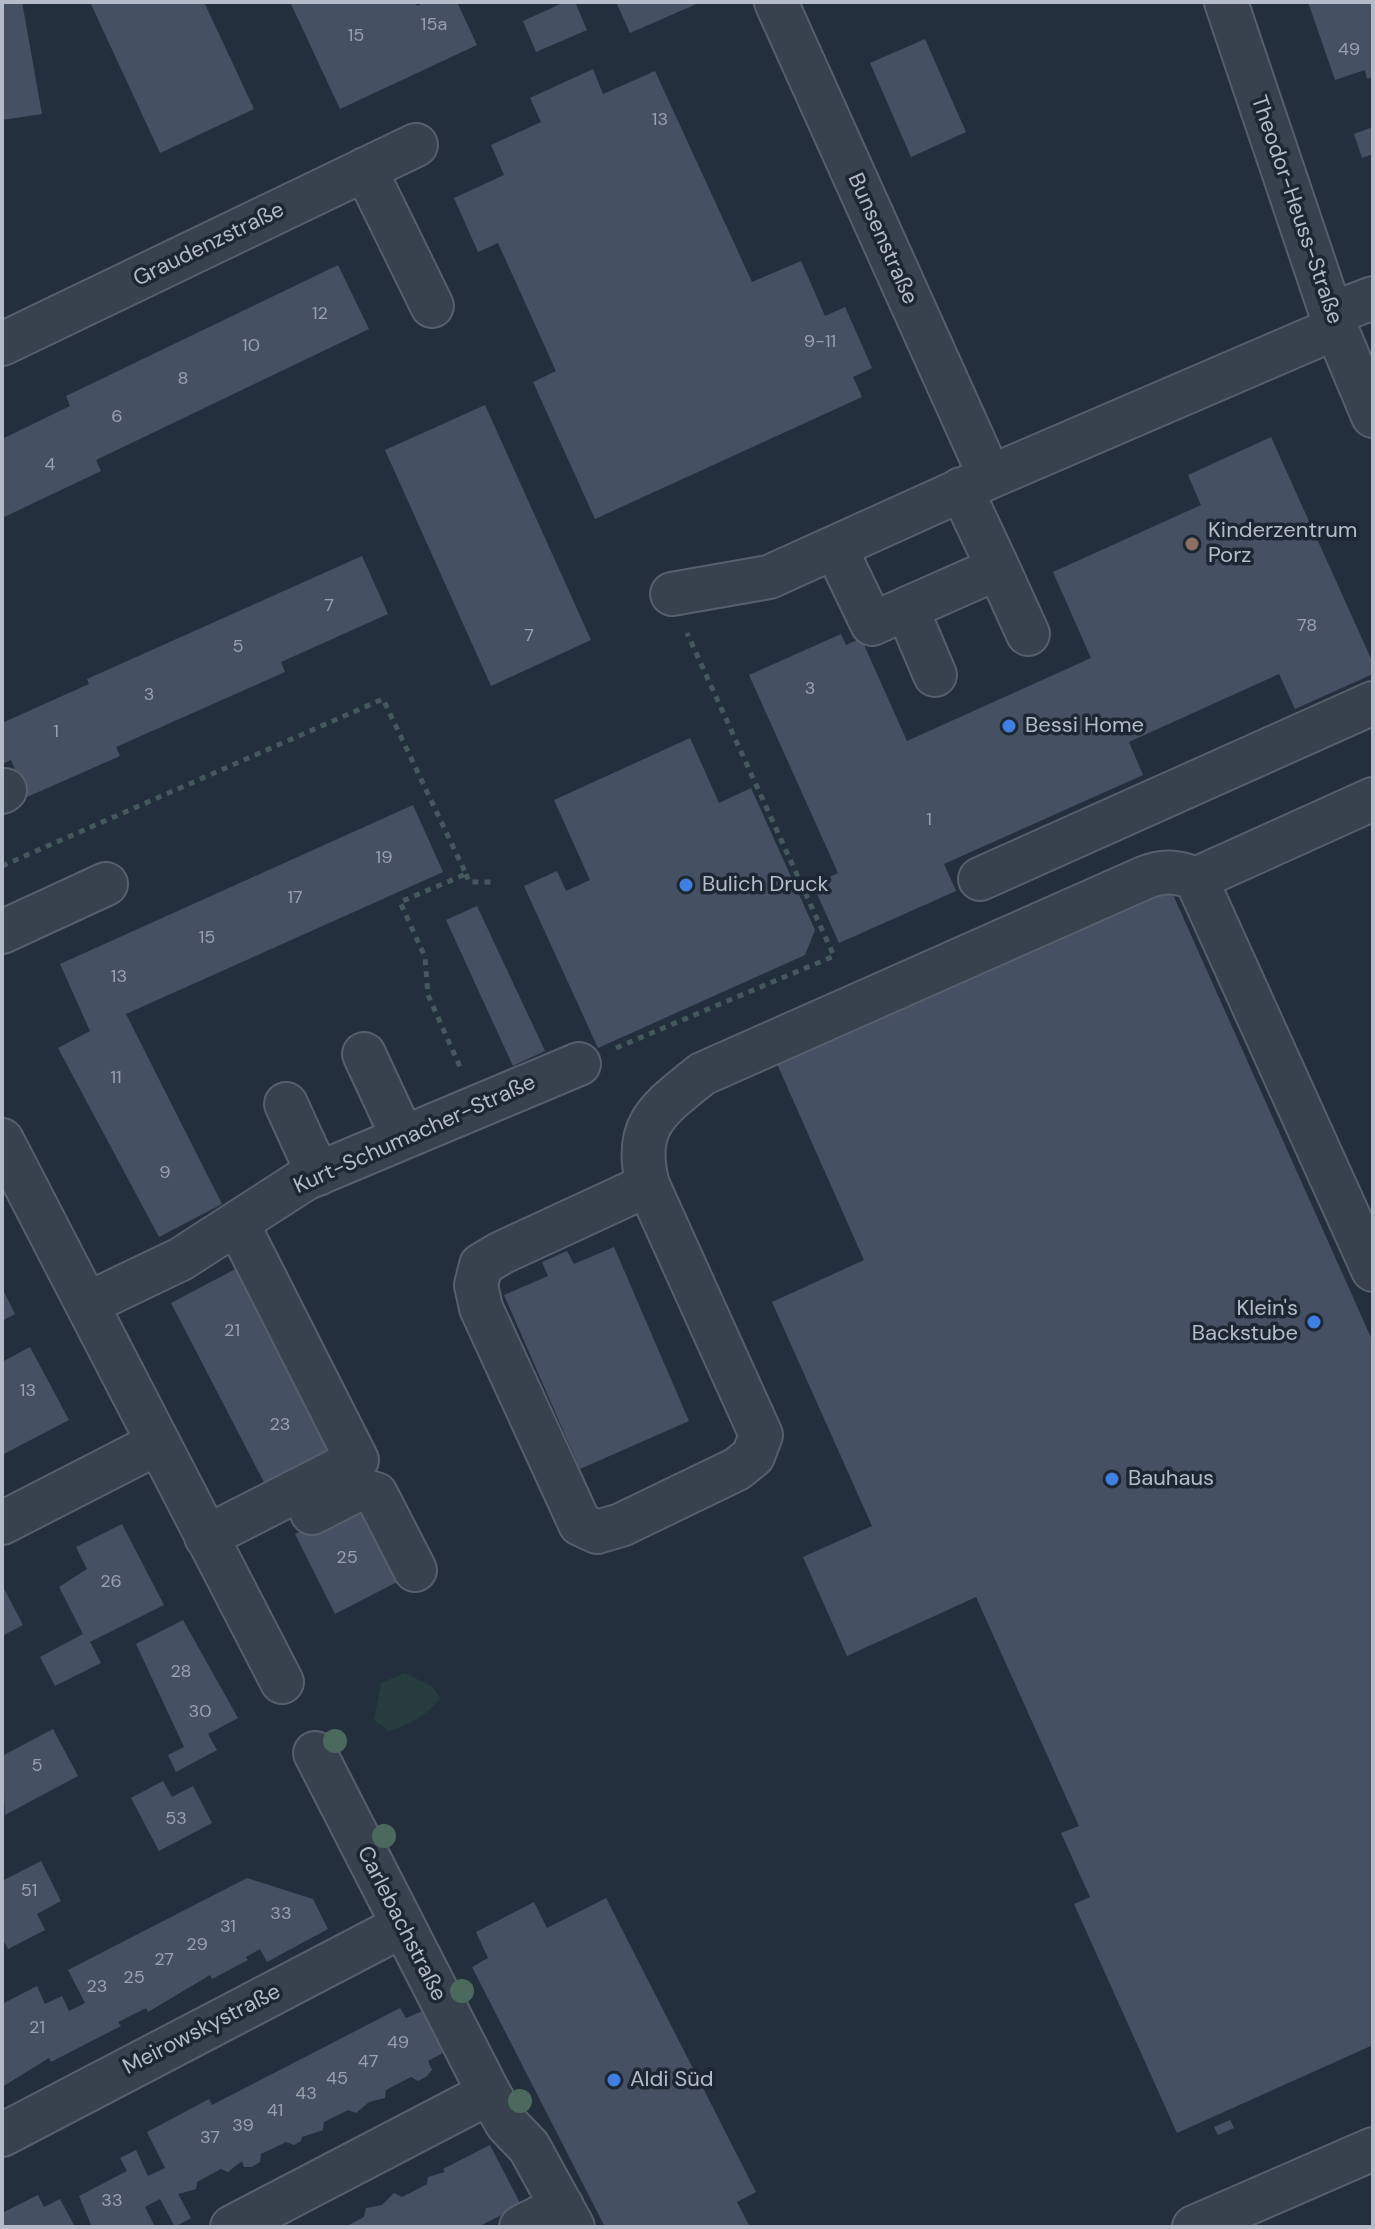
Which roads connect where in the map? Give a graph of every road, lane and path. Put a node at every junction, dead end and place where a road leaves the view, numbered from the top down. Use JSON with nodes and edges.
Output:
{"nodes":[{"id":1,"x":776,"y":2,"type":"edge"},
{"id":2,"x":1226,"y":2,"type":"edge"},
{"id":3,"x":416,"y":145,"type":"dead end"},
{"id":4,"x":365,"y":169,"type":"junction"},
{"id":5,"x":1373,"y":298,"type":"edge"},
{"id":6,"x":432,"y":306,"type":"dead end"},
{"id":7,"x":1333,"y":321,"type":"junction"},
{"id":8,"x":2,"y":344,"type":"edge"},
{"id":9,"x":1373,"y":416,"type":"edge"},
{"id":10,"x":976,"y":483,"type":"junction"},
{"id":11,"x":835,"y":547,"type":"junction"},
{"id":12,"x":998,"y":568,"type":"junction"},
{"id":13,"x":672,"y":594,"type":"joint"},
{"id":14,"x":907,"y":609,"type":"junction"},
{"id":15,"x":1028,"y":634,"type":"dead end"},
{"id":16,"x":935,"y":675,"type":"dead end"},
{"id":17,"x":1373,"y":703,"type":"edge"},
{"id":18,"x":1373,"y":799,"type":"edge"},
{"id":19,"x":2,"y":866,"type":"edge"},
{"id":20,"x":466,"y":874,"type":"junction"},
{"id":21,"x":980,"y":879,"type":"dead end"},
{"id":22,"x":1196,"y":879,"type":"junction"},
{"id":23,"x":495,"y":882,"type":"dead end"},
{"id":24,"x":106,"y":884,"type":"dead end"},
{"id":25,"x":2,"y":932,"type":"edge"},
{"id":26,"x":364,"y":1054,"type":"dead end"},
{"id":27,"x":579,"y":1064,"type":"joint"},
{"id":28,"x":286,"y":1104,"type":"dead end"},
{"id":29,"x":478,"y":1106,"type":"junction"},
{"id":30,"x":403,"y":1138,"type":"junction"},
{"id":31,"x":2,"y":1140,"type":"edge"},
{"id":32,"x":318,"y":1174,"type":"junction"},
{"id":33,"x":648,"y":1185,"type":"junction"},
{"id":34,"x":237,"y":1223,"type":"junction"},
{"id":35,"x":1373,"y":1270,"type":"edge"},
{"id":36,"x":87,"y":1304,"type":"junction"},
{"id":37,"x":158,"y":1443,"type":"junction"},
{"id":38,"x":2,"y":1523,"type":"edge"},
{"id":39,"x":212,"y":1549,"type":"junction"},
{"id":40,"x":415,"y":1570,"type":"dead end"},
{"id":41,"x":282,"y":1682,"type":"dead end"},
{"id":42,"x":315,"y":1753,"type":"dead end"},
{"id":43,"x":402,"y":1926,"type":"junction"},
{"id":44,"x":489,"y":2093,"type":"junction"},
{"id":45,"x":2,"y":2135,"type":"edge"},
{"id":46,"x":1373,"y":2149,"type":"edge"},
{"id":47,"x":568,"y":2216,"type":"edge"},
{"id":48,"x":232,"y":2227,"type":"edge"},
{"id":49,"x":521,"y":2227,"type":"edge"},
{"id":50,"x":1194,"y":2227,"type":"edge"}],
"edges":[{"from":1,"to":10,"type":"street","name":"Bunsenstraße"},
{"from":2,"to":7,"type":"street","name":"Theodor-Heuss-Straße"},
{"from":3,"to":4,"type":"street","name":"Graudenzstraße"},
{"from":4,"to":6,"type":"street"},
{"from":4,"to":8,"type":"street","name":"Graudenzstraße"},
{"from":5,"to":7,"type":"street"},
{"from":7,"to":9,"type":"street","name":"Theodor-Heuss-Straße"},
{"from":7,"to":10,"type":"street"},
{"from":10,"to":11,"type":"street"},
{"from":10,"to":12,"type":"street","name":"Bunsenstraße"},
{"from":11,"to":13,"type":"street"},
{"from":11,"to":14,"type":"street"},
{"from":12,"to":14,"type":"street"},
{"from":12,"to":15,"type":"street","name":"Bunsenstraße"},
{"from":13,"to":27,"type":"path"},
{"from":14,"to":16,"type":"street"},
{"from":17,"to":21,"type":"street"},
{"from":18,"to":22,"type":"street"},
{"from":19,"to":20,"type":"path"},
{"from":20,"to":23,"type":"path"},
{"from":20,"to":29,"type":"path"},
{"from":22,"to":33,"type":"street"},
{"from":22,"to":35,"type":"street"},
{"from":24,"to":25,"type":"street"},
{"from":26,"to":30,"type":"street"},
{"from":27,"to":29,"type":"street","name":"Kurt-Schumacher-Straße"},
{"from":28,"to":32,"type":"street"},
{"from":29,"to":30,"type":"street","name":"Kurt-Schumacher-Straße"},
{"from":30,"to":32,"type":"street","name":"Kurt-Schumacher-Straße"},
{"from":31,"to":36,"type":"street"},
{"from":32,"to":34,"type":"street","name":"Kurt-Schumacher-Straße"},
{"from":33,"to":33,"type":"street"},
{"from":34,"to":36,"type":"street","name":"Kurt-Schumacher-Straße"},
{"from":34,"to":39,"type":"street"},
{"from":36,"to":37,"type":"street"},
{"from":37,"to":38,"type":"street"},
{"from":37,"to":39,"type":"street"},
{"from":39,"to":40,"type":"street"},
{"from":39,"to":41,"type":"street"},
{"from":42,"to":43,"type":"street","name":"Carlebachstraße"},
{"from":43,"to":44,"type":"street","name":"Carlebachstraße"},
{"from":43,"to":45,"type":"street","name":"Meirowskystraße"},
{"from":44,"to":47,"type":"street","name":"Carlebachstraße"},
{"from":44,"to":48,"type":"street"},
{"from":46,"to":50,"type":"street"},
{"from":47,"to":49,"type":"street"}]}
